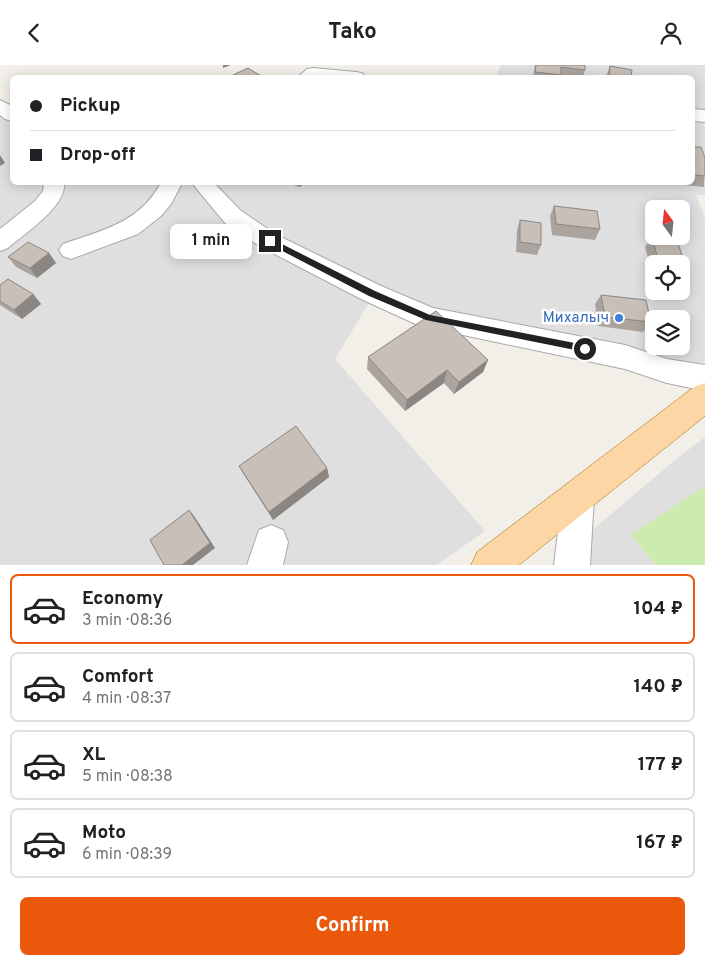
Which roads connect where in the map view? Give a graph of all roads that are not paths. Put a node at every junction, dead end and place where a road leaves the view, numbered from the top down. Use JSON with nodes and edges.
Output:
{"nodes":[{"id":1,"x":335,"y":70,"type":"edge"},
{"id":2,"x":311,"y":72,"type":"edge"},
{"id":3,"x":350,"y":75,"type":"edge"},
{"id":4,"x":54,"y":185,"type":"edge"},
{"id":5,"x":170,"y":185,"type":"edge"},
{"id":6,"x":205,"y":185,"type":"edge"},
{"id":7,"x":0,"y":242,"type":"edge"},
{"id":8,"x":71,"y":250,"type":"dead end"},
{"id":9,"x":705,"y":378,"type":"edge"},
{"id":10,"x":705,"y":397,"type":"edge"},
{"id":11,"x":578,"y":497,"type":"junction"},
{"id":12,"x":490,"y":565,"type":"edge"},
{"id":13,"x":572,"y":565,"type":"edge"}],
"edges":[{"from":1,"to":2,"type":"street"},
{"from":1,"to":3,"type":"street"},
{"from":4,"to":7,"type":"street"},
{"from":5,"to":8,"type":"street"},
{"from":6,"to":9,"type":"street"},
{"from":10,"to":11,"type":"main road"},
{"from":11,"to":12,"type":"main road"},
{"from":11,"to":13,"type":"street"}]}
